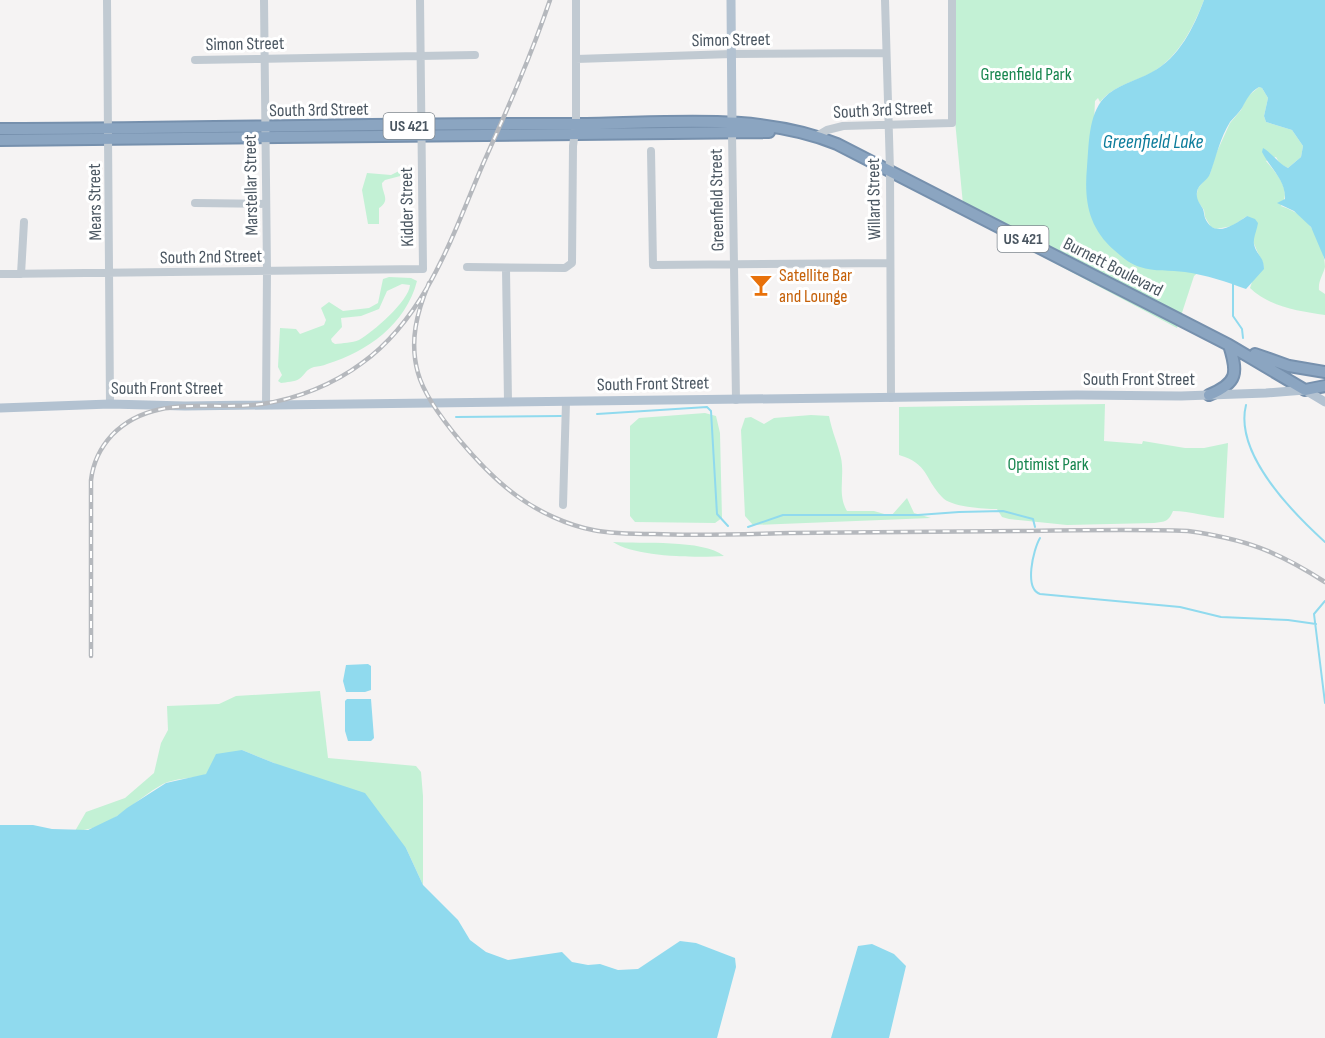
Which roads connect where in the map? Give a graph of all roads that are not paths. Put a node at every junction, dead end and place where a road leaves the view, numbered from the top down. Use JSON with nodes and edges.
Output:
{"nodes":[{"id":1,"x":107,"y":0,"type":"edge"},
{"id":2,"x":264,"y":0,"type":"edge"},
{"id":3,"x":420,"y":0,"type":"edge"},
{"id":4,"x":576,"y":0,"type":"edge"},
{"id":5,"x":731,"y":0,"type":"edge"},
{"id":6,"x":885,"y":0,"type":"edge"},
{"id":7,"x":952,"y":0,"type":"edge"},
{"id":8,"x":886,"y":53,"type":"junction"},
{"id":9,"x":732,"y":54,"type":"junction"},
{"id":10,"x":475,"y":55,"type":"dead end"},
{"id":11,"x":420,"y":56,"type":"junction"},
{"id":12,"x":264,"y":59,"type":"junction"},
{"id":13,"x":576,"y":59,"type":"junction"},
{"id":14,"x":195,"y":60,"type":"dead end"},
{"id":15,"x":887,"y":124,"type":"junction"},
{"id":16,"x":732,"y":128,"type":"junction"},
{"id":17,"x":0,"y":129,"type":"edge"},
{"id":18,"x":574,"y":129,"type":"junction"},
{"id":19,"x":421,"y":130,"type":"junction"},
{"id":20,"x":265,"y":132,"type":"junction"},
{"id":21,"x":109,"y":134,"type":"junction"},
{"id":22,"x":817,"y":136,"type":"junction"},
{"id":23,"x":0,"y":140,"type":"edge"},
{"id":24,"x":651,"y":151,"type":"dead end"},
{"id":25,"x":890,"y":171,"type":"junction"},
{"id":26,"x":195,"y":203,"type":"dead end"},
{"id":27,"x":266,"y":204,"type":"junction"},
{"id":28,"x":24,"y":222,"type":"dead end"},
{"id":29,"x":890,"y":263,"type":"junction"},
{"id":30,"x":734,"y":266,"type":"junction"},
{"id":31,"x":467,"y":267,"type":"dead end"},
{"id":32,"x":506,"y":269,"type":"junction"},
{"id":33,"x":423,"y":270,"type":"joint"},
{"id":34,"x":267,"y":271,"type":"junction"},
{"id":35,"x":110,"y":273,"type":"junction"},
{"id":36,"x":0,"y":274,"type":"edge"},
{"id":37,"x":21,"y":274,"type":"junction"},
{"id":38,"x":1229,"y":345,"type":"junction"},
{"id":39,"x":1325,"y":372,"type":"edge"},
{"id":40,"x":1325,"y":386,"type":"edge"},
{"id":41,"x":1305,"y":390,"type":"junction"},
{"id":42,"x":1209,"y":395,"type":"junction"},
{"id":43,"x":891,"y":398,"type":"junction"},
{"id":44,"x":736,"y":400,"type":"junction"},
{"id":45,"x":508,"y":402,"type":"junction"},
{"id":46,"x":566,"y":402,"type":"junction"},
{"id":47,"x":1325,"y":402,"type":"edge"},
{"id":48,"x":110,"y":404,"type":"junction"},
{"id":49,"x":266,"y":405,"type":"junction"},
{"id":50,"x":0,"y":408,"type":"edge"},
{"id":51,"x":563,"y":505,"type":"dead end"}],
"edges":[{"from":1,"to":21,"type":"street","name":"Mears Street"},
{"from":2,"to":12,"type":"street","name":"Marstellar Street"},
{"from":3,"to":11,"type":"street","name":"Kidder Street"},
{"from":4,"to":13,"type":"street"},
{"from":5,"to":9,"type":"main road","name":"Greenfield Street"},
{"from":6,"to":8,"type":"street","name":"Willard Street"},
{"from":7,"to":15,"type":"street","name":"South 3rd Street"},
{"from":8,"to":9,"type":"street","name":"Simon Street"},
{"from":8,"to":15,"type":"street","name":"Willard Street"},
{"from":9,"to":13,"type":"street","name":"Simon Street"},
{"from":9,"to":16,"type":"main road","name":"Greenfield Street"},
{"from":10,"to":11,"type":"street","name":"Simon Street"},
{"from":11,"to":12,"type":"street","name":"Simon Street"},
{"from":11,"to":19,"type":"street","name":"Kidder Street"},
{"from":12,"to":14,"type":"street","name":"Simon Street"},
{"from":12,"to":20,"type":"street","name":"Marstellar Street"},
{"from":13,"to":18,"type":"street"},
{"from":15,"to":22,"type":"street","name":"South 3rd Street"},
{"from":15,"to":25,"type":"street","name":"Willard Street"},
{"from":16,"to":18,"type":"highway","name":"South 3rd Street","number":"US 421"},
{"from":16,"to":22,"type":"highway","name":"South 3rd Street","number":"US 421"},
{"from":16,"to":30,"type":"street","name":"Greenfield Street"},
{"from":17,"to":21,"type":"highway","name":"South 3rd Street","number":"US 421"},
{"from":18,"to":19,"type":"highway","name":"South 3rd Street","number":"US 421"},
{"from":18,"to":32,"type":"street"},
{"from":19,"to":20,"type":"highway","name":"South 3rd Street","number":"US 421"},
{"from":19,"to":33,"type":"street","name":"Kidder Street"},
{"from":20,"to":21,"type":"highway","name":"South 3rd Street","number":"US 421"},
{"from":20,"to":27,"type":"street","name":"Marstellar Street"},
{"from":21,"to":23,"type":"highway","name":"South 3rd Street","number":"US 421"},
{"from":21,"to":35,"type":"street","name":"Mears Street"},
{"from":22,"to":25,"type":"highway","name":"Burnett Boulevard","number":"US 421"},
{"from":24,"to":30,"type":"street"},
{"from":25,"to":29,"type":"street","name":"Willard Street"},
{"from":25,"to":38,"type":"highway","name":"Burnett Boulevard","number":"US 421"},
{"from":26,"to":27,"type":"street"},
{"from":27,"to":34,"type":"street","name":"Marstellar Street"},
{"from":28,"to":37,"type":"street"},
{"from":29,"to":30,"type":"street"},
{"from":29,"to":43,"type":"street","name":"Willard Street"},
{"from":30,"to":44,"type":"street","name":"Greenfield Street"},
{"from":31,"to":32,"type":"street"},
{"from":32,"to":45,"type":"street"},
{"from":33,"to":34,"type":"street","name":"South 2nd Street"},
{"from":34,"to":35,"type":"street","name":"South 2nd Street"},
{"from":34,"to":49,"type":"street","name":"Marstellar Street"},
{"from":35,"to":37,"type":"street","name":"South 2nd Street"},
{"from":35,"to":48,"type":"street","name":"Mears Street"},
{"from":36,"to":37,"type":"street","name":"South 2nd Street"},
{"from":38,"to":39,"type":"highway"},
{"from":38,"to":41,"type":"highway","name":"Burnett Boulevard","number":"US 421"},
{"from":38,"to":42,"type":"highway"},
{"from":40,"to":41,"type":"highway"},
{"from":41,"to":42,"type":"main road","name":"South Front Street"},
{"from":41,"to":47,"type":"main road","name":"Burnett Boulevard"},
{"from":42,"to":43,"type":"main road","name":"South Front Street"},
{"from":43,"to":44,"type":"main road","name":"South Front Street"},
{"from":44,"to":46,"type":"main road","name":"South Front Street"},
{"from":45,"to":46,"type":"main road","name":"South Front Street"},
{"from":45,"to":49,"type":"main road","name":"South Front Street"},
{"from":46,"to":51,"type":"street"},
{"from":48,"to":49,"type":"main road","name":"South Front Street"},
{"from":48,"to":50,"type":"main road","name":"South Front Street"}]}
